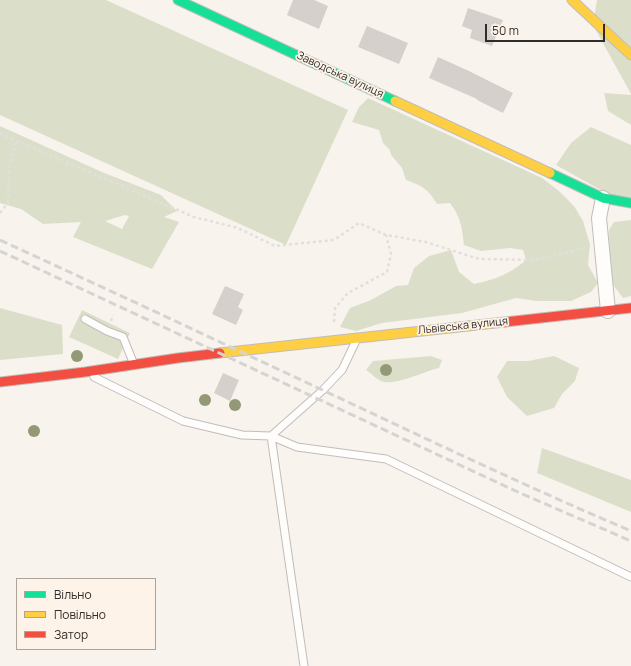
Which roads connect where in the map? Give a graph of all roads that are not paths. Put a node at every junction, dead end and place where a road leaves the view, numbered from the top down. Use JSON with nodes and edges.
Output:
{"nodes":[{"id":1,"x":178,"y":0,"type":"edge"},
{"id":2,"x":572,"y":0,"type":"edge"},
{"id":3,"x":631,"y":55,"type":"edge"},
{"id":4,"x":603,"y":198,"type":"junction"},
{"id":5,"x":631,"y":203,"type":"edge"},
{"id":6,"x":631,"y":308,"type":"edge"},
{"id":7,"x":608,"y":310,"type":"junction"},
{"id":8,"x":85,"y":319,"type":"dead end"},
{"id":9,"x":358,"y":338,"type":"junction"},
{"id":10,"x":134,"y":364,"type":"junction"},
{"id":11,"x":85,"y":372,"type":"junction"},
{"id":12,"x":0,"y":382,"type":"edge"},
{"id":13,"x":271,"y":436,"type":"junction"},
{"id":14,"x":631,"y":577,"type":"edge"},
{"id":15,"x":304,"y":666,"type":"edge"}],
"edges":[{"from":1,"to":4,"type":"main road","name":"Заводська вулиця"},
{"from":2,"to":3,"type":"main road"},
{"from":4,"to":5,"type":"main road","name":"Заводська вулиця"},
{"from":4,"to":7,"type":"street"},
{"from":6,"to":7,"type":"main road","name":"Львівська вулиця"},
{"from":7,"to":9,"type":"main road","name":"Львівська вулиця"},
{"from":8,"to":10,"type":"lane"},
{"from":9,"to":10,"type":"main road","name":"Львівська вулиця"},
{"from":9,"to":13,"type":"lane"},
{"from":10,"to":11,"type":"main road","name":"Львівська вулиця"},
{"from":11,"to":12,"type":"main road","name":"Львівська вулиця"},
{"from":11,"to":13,"type":"lane"},
{"from":13,"to":14,"type":"lane"},
{"from":13,"to":15,"type":"lane"}]}
